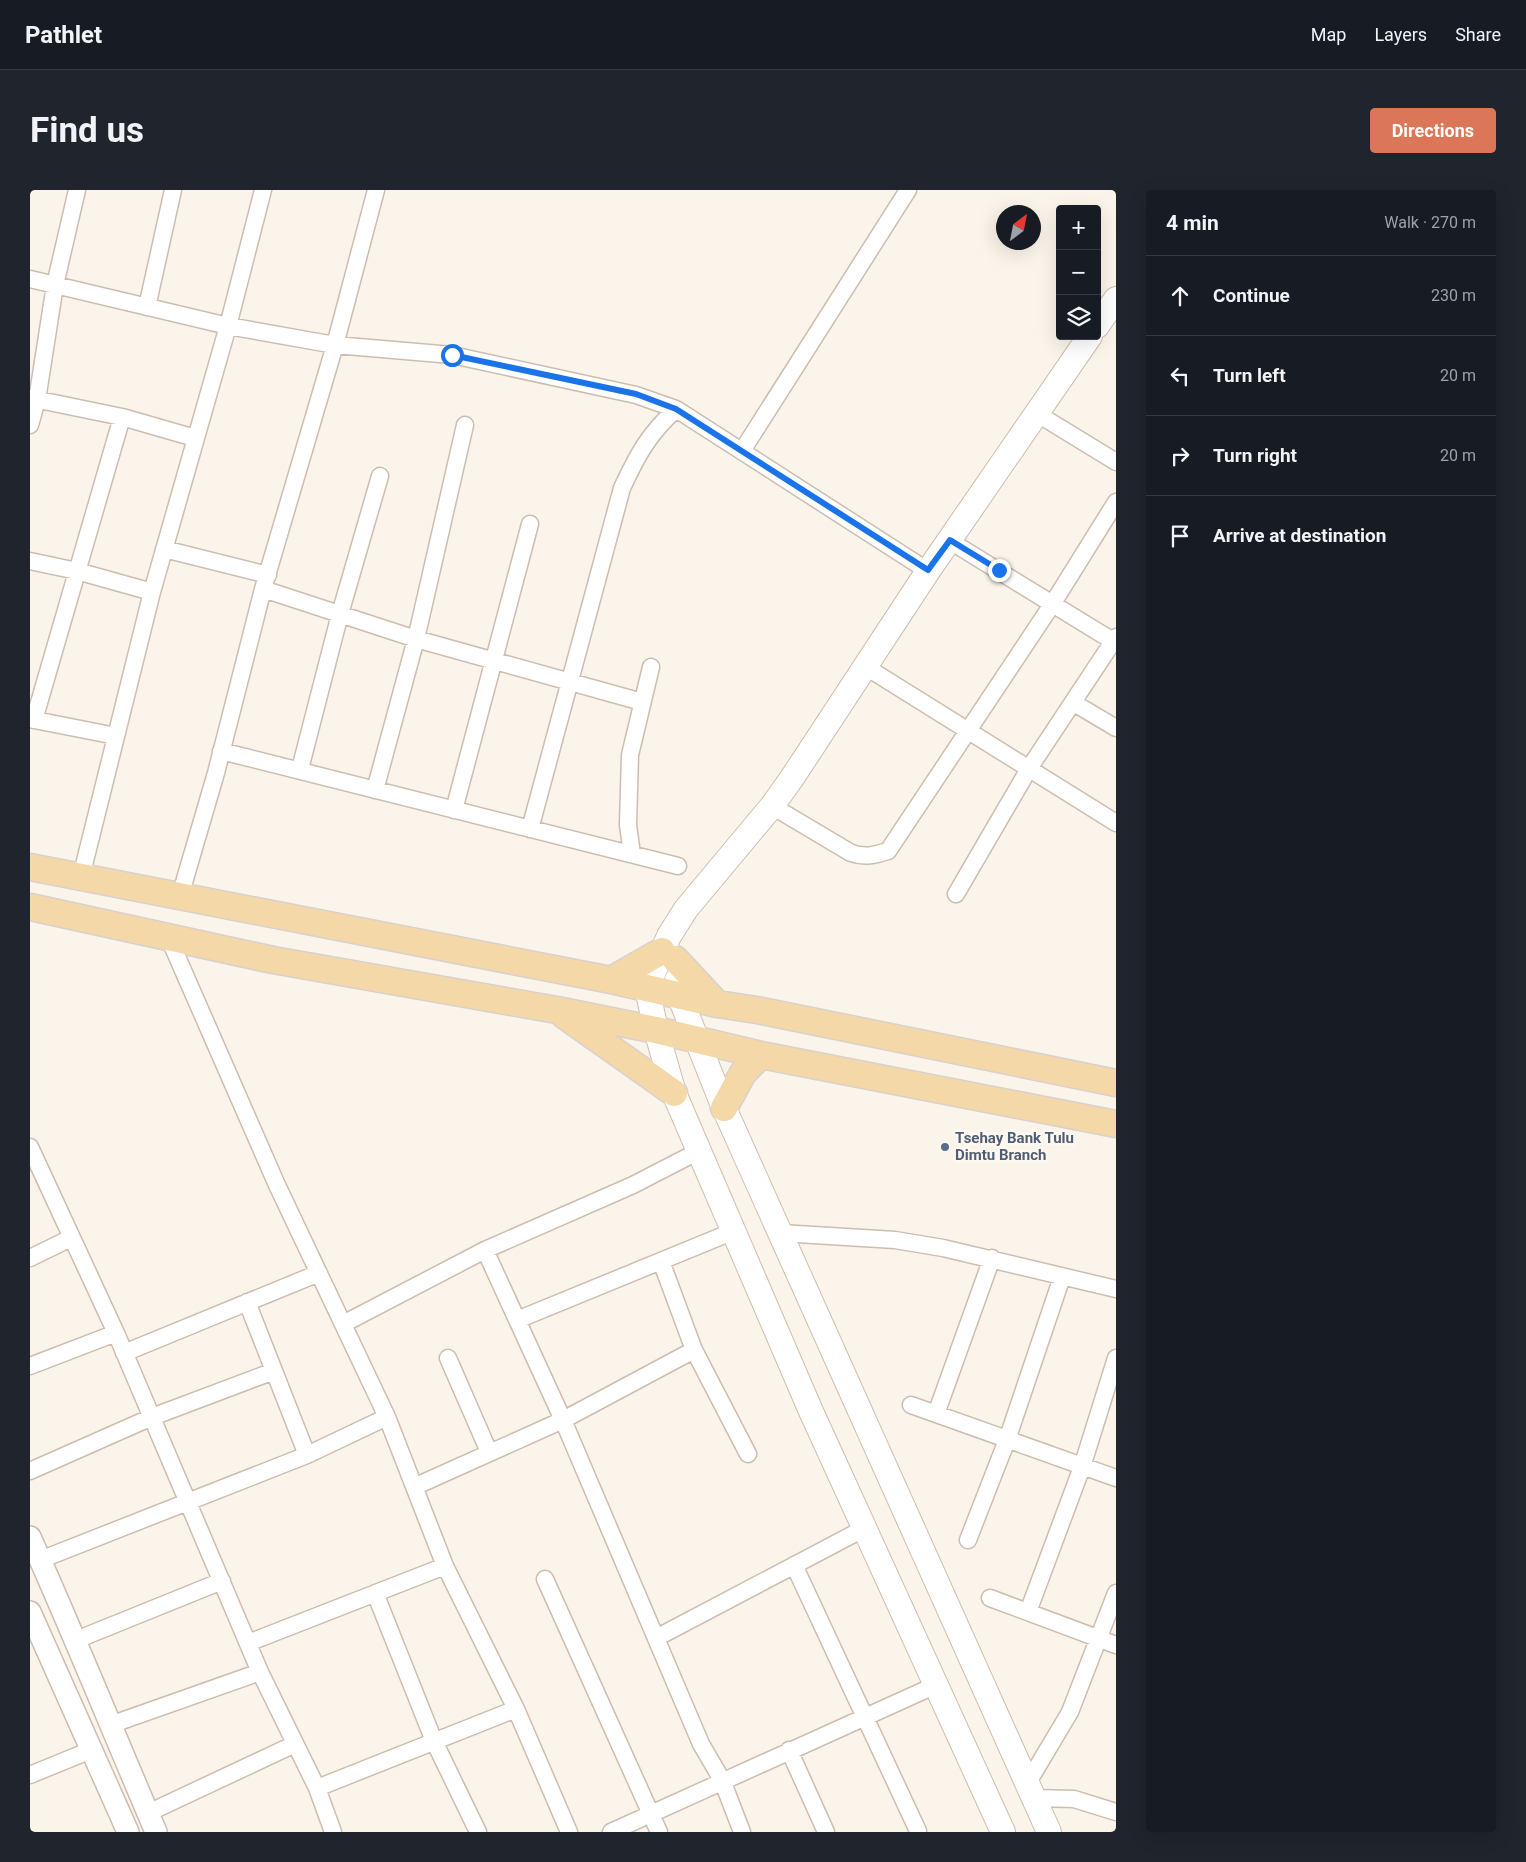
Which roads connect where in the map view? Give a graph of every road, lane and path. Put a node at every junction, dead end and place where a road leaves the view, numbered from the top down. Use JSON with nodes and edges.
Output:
{"nodes":[{"id":1,"x":77,"y":190,"type":"edge"},
{"id":2,"x":173,"y":190,"type":"edge"},
{"id":3,"x":263,"y":190,"type":"edge"},
{"id":4,"x":376,"y":190,"type":"edge"},
{"id":5,"x":908,"y":190,"type":"edge"},
{"id":6,"x":30,"y":279,"type":"edge"},
{"id":7,"x":54,"y":285,"type":"junction"},
{"id":8,"x":1116,"y":299,"type":"edge"},
{"id":9,"x":147,"y":307,"type":"junction"},
{"id":10,"x":1101,"y":320,"type":"edge"},
{"id":11,"x":228,"y":326,"type":"junction"},
{"id":12,"x":1087,"y":340,"type":"edge"},
{"id":13,"x":335,"y":345,"type":"junction"},
{"id":14,"x":34,"y":399,"type":"edge"},
{"id":15,"x":676,"y":409,"type":"junction"},
{"id":16,"x":1036,"y":413,"type":"junction"},
{"id":17,"x":122,"y":417,"type":"junction"},
{"id":18,"x":30,"y":425,"type":"edge"},
{"id":19,"x":465,"y":425,"type":"dead end"},
{"id":20,"x":195,"y":438,"type":"junction"},
{"id":21,"x":742,"y":451,"type":"junction"},
{"id":22,"x":1116,"y":462,"type":"edge"},
{"id":23,"x":380,"y":476,"type":"dead end"},
{"id":24,"x":1116,"y":502,"type":"edge"},
{"id":25,"x":530,"y":524,"type":"dead end"},
{"id":26,"x":950,"y":540,"type":"junction"},
{"id":27,"x":164,"y":549,"type":"junction"},
{"id":28,"x":30,"y":561,"type":"edge"},
{"id":29,"x":928,"y":570,"type":"junction"},
{"id":30,"x":77,"y":571,"type":"junction"},
{"id":31,"x":265,"y":582,"type":"junction"},
{"id":32,"x":152,"y":592,"type":"junction"},
{"id":33,"x":1053,"y":603,"type":"junction"},
{"id":34,"x":340,"y":614,"type":"junction"},
{"id":35,"x":416,"y":639,"type":"junction"},
{"id":36,"x":1115,"y":640,"type":"edge"},
{"id":37,"x":494,"y":661,"type":"junction"},
{"id":38,"x":866,"y":667,"type":"junction"},
{"id":39,"x":651,"y":668,"type":"dead end"},
{"id":40,"x":571,"y":682,"type":"junction"},
{"id":41,"x":642,"y":702,"type":"junction"},
{"id":42,"x":1074,"y":703,"type":"junction"},
{"id":43,"x":32,"y":720,"type":"edge"},
{"id":44,"x":1116,"y":728,"type":"edge"},
{"id":45,"x":967,"y":731,"type":"junction"},
{"id":46,"x":116,"y":736,"type":"junction"},
{"id":47,"x":222,"y":751,"type":"junction"},
{"id":48,"x":1030,"y":767,"type":"junction"},
{"id":49,"x":300,"y":769,"type":"junction"},
{"id":50,"x":375,"y":790,"type":"junction"},
{"id":51,"x":772,"y":806,"type":"junction"},
{"id":52,"x":454,"y":810,"type":"junction"},
{"id":53,"x":1116,"y":822,"type":"edge"},
{"id":54,"x":530,"y":829,"type":"junction"},
{"id":55,"x":632,"y":854,"type":"junction"},
{"id":56,"x":678,"y":866,"type":"dead end"},
{"id":57,"x":30,"y":867,"type":"edge"},
{"id":58,"x":81,"y":877,"type":"junction"},
{"id":59,"x":956,"y":894,"type":"dead end"},
{"id":60,"x":180,"y":896,"type":"junction"},
{"id":61,"x":30,"y":907,"type":"edge"},
{"id":62,"x":168,"y":936,"type":"junction"},
{"id":63,"x":668,"y":949,"type":"junction"},
{"id":64,"x":611,"y":980,"type":"junction"},
{"id":65,"x":647,"y":988,"type":"junction"},
{"id":66,"x":679,"y":995,"type":"junction"},
{"id":67,"x":717,"y":1004,"type":"junction"},
{"id":68,"x":557,"y":1010,"type":"junction"},
{"id":69,"x":656,"y":1030,"type":"junction"},
{"id":70,"x":696,"y":1040,"type":"junction"},
{"id":71,"x":760,"y":1055,"type":"junction"},
{"id":72,"x":1116,"y":1084,"type":"edge"},
{"id":73,"x":674,"y":1093,"type":"junction"},
{"id":74,"x":724,"y":1108,"type":"junction"},
{"id":75,"x":1116,"y":1124,"type":"edge"},
{"id":76,"x":30,"y":1147,"type":"edge"},
{"id":77,"x":699,"y":1151,"type":"junction"},
{"id":78,"x":35,"y":1173,"type":"edge"},
{"id":79,"x":734,"y":1232,"type":"junction"},
{"id":80,"x":781,"y":1233,"type":"junction"},
{"id":81,"x":71,"y":1238,"type":"junction"},
{"id":82,"x":485,"y":1250,"type":"junction"},
{"id":83,"x":30,"y":1258,"type":"edge"},
{"id":84,"x":992,"y":1258,"type":"junction"},
{"id":85,"x":661,"y":1261,"type":"junction"},
{"id":86,"x":319,"y":1273,"type":"junction"},
{"id":87,"x":1062,"y":1277,"type":"junction"},
{"id":88,"x":1116,"y":1289,"type":"edge"},
{"id":89,"x":247,"y":1302,"type":"junction"},
{"id":90,"x":517,"y":1320,"type":"junction"},
{"id":91,"x":343,"y":1324,"type":"junction"},
{"id":92,"x":116,"y":1332,"type":"junction"},
{"id":93,"x":694,"y":1350,"type":"junction"},
{"id":94,"x":124,"y":1353,"type":"junction"},
{"id":95,"x":448,"y":1358,"type":"dead end"},
{"id":96,"x":1116,"y":1358,"type":"edge"},
{"id":97,"x":30,"y":1366,"type":"edge"},
{"id":98,"x":274,"y":1370,"type":"junction"},
{"id":99,"x":911,"y":1405,"type":"dead end"},
{"id":100,"x":936,"y":1414,"type":"junction"},
{"id":101,"x":152,"y":1417,"type":"junction"},
{"id":102,"x":387,"y":1417,"type":"junction"},
{"id":103,"x":562,"y":1420,"type":"junction"},
{"id":104,"x":1007,"y":1440,"type":"junction"},
{"id":105,"x":489,"y":1452,"type":"junction"},
{"id":106,"x":306,"y":1454,"type":"junction"},
{"id":107,"x":748,"y":1454,"type":"dead end"},
{"id":108,"x":1082,"y":1467,"type":"junction"},
{"id":109,"x":30,"y":1471,"type":"edge"},
{"id":110,"x":1116,"y":1478,"type":"edge"},
{"id":111,"x":416,"y":1486,"type":"junction"},
{"id":112,"x":188,"y":1501,"type":"junction"},
{"id":113,"x":865,"y":1528,"type":"junction"},
{"id":114,"x":30,"y":1537,"type":"edge"},
{"id":115,"x":968,"y":1540,"type":"dead end"},
{"id":116,"x":40,"y":1560,"type":"junction"},
{"id":117,"x":794,"y":1565,"type":"junction"},
{"id":118,"x":445,"y":1566,"type":"junction"},
{"id":119,"x":546,"y":1579,"type":"dead end"},
{"id":120,"x":222,"y":1581,"type":"junction"},
{"id":121,"x":375,"y":1593,"type":"junction"},
{"id":122,"x":1116,"y":1593,"type":"edge"},
{"id":123,"x":990,"y":1598,"type":"dead end"},
{"id":124,"x":1028,"y":1612,"type":"junction"},
{"id":125,"x":32,"y":1622,"type":"edge"},
{"id":126,"x":656,"y":1638,"type":"junction"},
{"id":127,"x":1099,"y":1638,"type":"junction"},
{"id":128,"x":76,"y":1640,"type":"junction"},
{"id":129,"x":248,"y":1643,"type":"junction"},
{"id":130,"x":1116,"y":1645,"type":"edge"},
{"id":131,"x":260,"y":1672,"type":"junction"},
{"id":132,"x":936,"y":1685,"type":"junction"},
{"id":133,"x":516,"y":1709,"type":"junction"},
{"id":134,"x":864,"y":1717,"type":"junction"},
{"id":135,"x":110,"y":1725,"type":"junction"},
{"id":136,"x":434,"y":1741,"type":"junction"},
{"id":137,"x":295,"y":1744,"type":"junction"},
{"id":138,"x":91,"y":1750,"type":"junction"},
{"id":139,"x":790,"y":1750,"type":"junction"},
{"id":140,"x":30,"y":1774,"type":"edge"},
{"id":141,"x":722,"y":1780,"type":"junction"},
{"id":142,"x":317,"y":1788,"type":"junction"},
{"id":143,"x":1030,"y":1791,"type":"junction"},
{"id":144,"x":1116,"y":1812,"type":"edge"},
{"id":145,"x":148,"y":1813,"type":"junction"},
{"id":146,"x":651,"y":1814,"type":"junction"},
{"id":147,"x":918,"y":1831,"type":"edge"},
{"id":148,"x":128,"y":1832,"type":"edge"},
{"id":149,"x":156,"y":1832,"type":"edge"},
{"id":150,"x":332,"y":1832,"type":"edge"},
{"id":151,"x":478,"y":1832,"type":"edge"},
{"id":152,"x":569,"y":1832,"type":"edge"},
{"id":153,"x":611,"y":1832,"type":"edge"},
{"id":154,"x":659,"y":1832,"type":"edge"},
{"id":155,"x":742,"y":1832,"type":"edge"},
{"id":156,"x":826,"y":1832,"type":"edge"},
{"id":157,"x":1003,"y":1832,"type":"edge"},
{"id":158,"x":1049,"y":1832,"type":"edge"}],
"edges":[{"from":1,"to":7,"type":"street"},
{"from":2,"to":9,"type":"street"},
{"from":3,"to":11,"type":"street"},
{"from":4,"to":13,"type":"street"},
{"from":5,"to":21,"type":"street"},
{"from":6,"to":7,"type":"street"},
{"from":7,"to":9,"type":"street"},
{"from":7,"to":14,"type":"street"},
{"from":8,"to":10,"type":"main road"},
{"from":9,"to":11,"type":"street"},
{"from":11,"to":13,"type":"street"},
{"from":11,"to":20,"type":"street"},
{"from":12,"to":16,"type":"main road"},
{"from":13,"to":15,"type":"street"},
{"from":13,"to":31,"type":"street"},
{"from":14,"to":17,"type":"street"},
{"from":14,"to":18,"type":"street"},
{"from":15,"to":21,"type":"street"},
{"from":15,"to":40,"type":"street"},
{"from":16,"to":22,"type":"street"},
{"from":16,"to":26,"type":"main road"},
{"from":17,"to":20,"type":"street"},
{"from":17,"to":30,"type":"street"},
{"from":19,"to":35,"type":"street"},
{"from":20,"to":27,"type":"street"},
{"from":21,"to":29,"type":"street"},
{"from":23,"to":34,"type":"street"},
{"from":24,"to":33,"type":"street"},
{"from":25,"to":37,"type":"street"},
{"from":26,"to":29,"type":"main road"},
{"from":26,"to":33,"type":"street"},
{"from":27,"to":31,"type":"street"},
{"from":27,"to":32,"type":"street"},
{"from":28,"to":30,"type":"street"},
{"from":29,"to":38,"type":"main road"},
{"from":30,"to":32,"type":"street"},
{"from":30,"to":43,"type":"street"},
{"from":31,"to":34,"type":"street"},
{"from":31,"to":47,"type":"street"},
{"from":32,"to":46,"type":"street"},
{"from":33,"to":36,"type":"street"},
{"from":33,"to":45,"type":"street"},
{"from":34,"to":35,"type":"street"},
{"from":34,"to":49,"type":"street"},
{"from":35,"to":37,"type":"street"},
{"from":35,"to":50,"type":"street"},
{"from":36,"to":42,"type":"street"},
{"from":37,"to":40,"type":"street"},
{"from":37,"to":52,"type":"street"},
{"from":38,"to":45,"type":"street"},
{"from":38,"to":51,"type":"main road"},
{"from":39,"to":41,"type":"street"},
{"from":40,"to":41,"type":"street"},
{"from":40,"to":54,"type":"street"},
{"from":41,"to":55,"type":"street"},
{"from":42,"to":44,"type":"street"},
{"from":42,"to":48,"type":"street"},
{"from":43,"to":46,"type":"street"},
{"from":45,"to":48,"type":"street"},
{"from":45,"to":51,"type":"street"},
{"from":46,"to":58,"type":"street"},
{"from":47,"to":49,"type":"street"},
{"from":47,"to":60,"type":"street"},
{"from":48,"to":53,"type":"street"},
{"from":48,"to":59,"type":"street"},
{"from":49,"to":50,"type":"street"},
{"from":50,"to":52,"type":"street"},
{"from":51,"to":63,"type":"main road"},
{"from":52,"to":54,"type":"street"},
{"from":54,"to":55,"type":"street"},
{"from":55,"to":56,"type":"street"},
{"from":57,"to":58,"type":"main road"},
{"from":58,"to":60,"type":"main road"},
{"from":60,"to":64,"type":"main road"},
{"from":61,"to":62,"type":"main road"},
{"from":62,"to":68,"type":"main road"},
{"from":62,"to":86,"type":"street"},
{"from":63,"to":64,"type":"main road"},
{"from":63,"to":65,"type":"main road"},
{"from":63,"to":66,"type":"main road"},
{"from":63,"to":67,"type":"main road"},
{"from":64,"to":65,"type":"main road"},
{"from":65,"to":66,"type":"main road"},
{"from":65,"to":69,"type":"main road"},
{"from":66,"to":67,"type":"main road"},
{"from":66,"to":70,"type":"main road"},
{"from":67,"to":72,"type":"main road"},
{"from":68,"to":69,"type":"main road"},
{"from":68,"to":73,"type":"main road"},
{"from":69,"to":70,"type":"main road"},
{"from":69,"to":73,"type":"main road"},
{"from":70,"to":71,"type":"main road"},
{"from":70,"to":74,"type":"main road"},
{"from":71,"to":74,"type":"main road"},
{"from":71,"to":75,"type":"main road"},
{"from":73,"to":77,"type":"main road"},
{"from":74,"to":80,"type":"main road"},
{"from":76,"to":78,"type":"street"},
{"from":77,"to":79,"type":"main road"},
{"from":77,"to":82,"type":"street"},
{"from":78,"to":81,"type":"street"},
{"from":79,"to":85,"type":"street"},
{"from":79,"to":113,"type":"main road"},
{"from":80,"to":84,"type":"street"},
{"from":80,"to":143,"type":"main road"},
{"from":81,"to":83,"type":"street"},
{"from":81,"to":92,"type":"street"},
{"from":82,"to":90,"type":"street"},
{"from":82,"to":91,"type":"street"},
{"from":84,"to":87,"type":"street"},
{"from":84,"to":100,"type":"street"},
{"from":85,"to":90,"type":"street"},
{"from":85,"to":93,"type":"street"},
{"from":86,"to":89,"type":"street"},
{"from":86,"to":91,"type":"street"},
{"from":87,"to":88,"type":"street"},
{"from":87,"to":104,"type":"street"},
{"from":89,"to":94,"type":"street"},
{"from":89,"to":98,"type":"street"},
{"from":90,"to":103,"type":"street"},
{"from":91,"to":102,"type":"street"},
{"from":92,"to":94,"type":"street"},
{"from":92,"to":97,"type":"street"},
{"from":93,"to":103,"type":"street"},
{"from":93,"to":107,"type":"street"},
{"from":94,"to":101,"type":"street"},
{"from":95,"to":105,"type":"street"},
{"from":96,"to":108,"type":"street"},
{"from":98,"to":101,"type":"street"},
{"from":98,"to":106,"type":"street"},
{"from":99,"to":100,"type":"street"},
{"from":100,"to":104,"type":"street"},
{"from":101,"to":109,"type":"street"},
{"from":101,"to":112,"type":"street"},
{"from":102,"to":106,"type":"street"},
{"from":102,"to":111,"type":"street"},
{"from":103,"to":105,"type":"street"},
{"from":103,"to":126,"type":"street"},
{"from":104,"to":108,"type":"street"},
{"from":104,"to":115,"type":"street"},
{"from":105,"to":111,"type":"street"},
{"from":106,"to":112,"type":"street"},
{"from":108,"to":110,"type":"street"},
{"from":108,"to":124,"type":"street"},
{"from":111,"to":118,"type":"street"},
{"from":112,"to":116,"type":"street"},
{"from":112,"to":120,"type":"street"},
{"from":113,"to":117,"type":"street"},
{"from":113,"to":132,"type":"main road"},
{"from":114,"to":116,"type":"street"},
{"from":116,"to":128,"type":"street"},
{"from":117,"to":126,"type":"street"},
{"from":117,"to":134,"type":"street"},
{"from":118,"to":121,"type":"street"},
{"from":118,"to":133,"type":"street"},
{"from":119,"to":146,"type":"street"},
{"from":120,"to":128,"type":"street"},
{"from":120,"to":129,"type":"street"},
{"from":121,"to":129,"type":"street"},
{"from":121,"to":136,"type":"street"},
{"from":122,"to":127,"type":"street"},
{"from":123,"to":124,"type":"street"},
{"from":124,"to":127,"type":"street"},
{"from":125,"to":138,"type":"street"},
{"from":126,"to":141,"type":"street"},
{"from":127,"to":130,"type":"street"},
{"from":127,"to":143,"type":"street"},
{"from":128,"to":135,"type":"street"},
{"from":129,"to":131,"type":"street"},
{"from":131,"to":135,"type":"street"},
{"from":131,"to":137,"type":"street"},
{"from":132,"to":134,"type":"street"},
{"from":132,"to":157,"type":"main road"},
{"from":133,"to":136,"type":"street"},
{"from":133,"to":152,"type":"street"},
{"from":134,"to":139,"type":"street"},
{"from":134,"to":147,"type":"street"},
{"from":135,"to":145,"type":"street"},
{"from":136,"to":142,"type":"street"},
{"from":136,"to":151,"type":"street"},
{"from":137,"to":142,"type":"street"},
{"from":137,"to":145,"type":"street"},
{"from":138,"to":140,"type":"street"},
{"from":138,"to":148,"type":"street"},
{"from":139,"to":141,"type":"street"},
{"from":139,"to":156,"type":"street"},
{"from":141,"to":146,"type":"street"},
{"from":141,"to":155,"type":"street"},
{"from":142,"to":150,"type":"street"},
{"from":143,"to":144,"type":"street"},
{"from":143,"to":158,"type":"main road"},
{"from":145,"to":149,"type":"street"},
{"from":146,"to":153,"type":"street"},
{"from":146,"to":154,"type":"street"}]}
